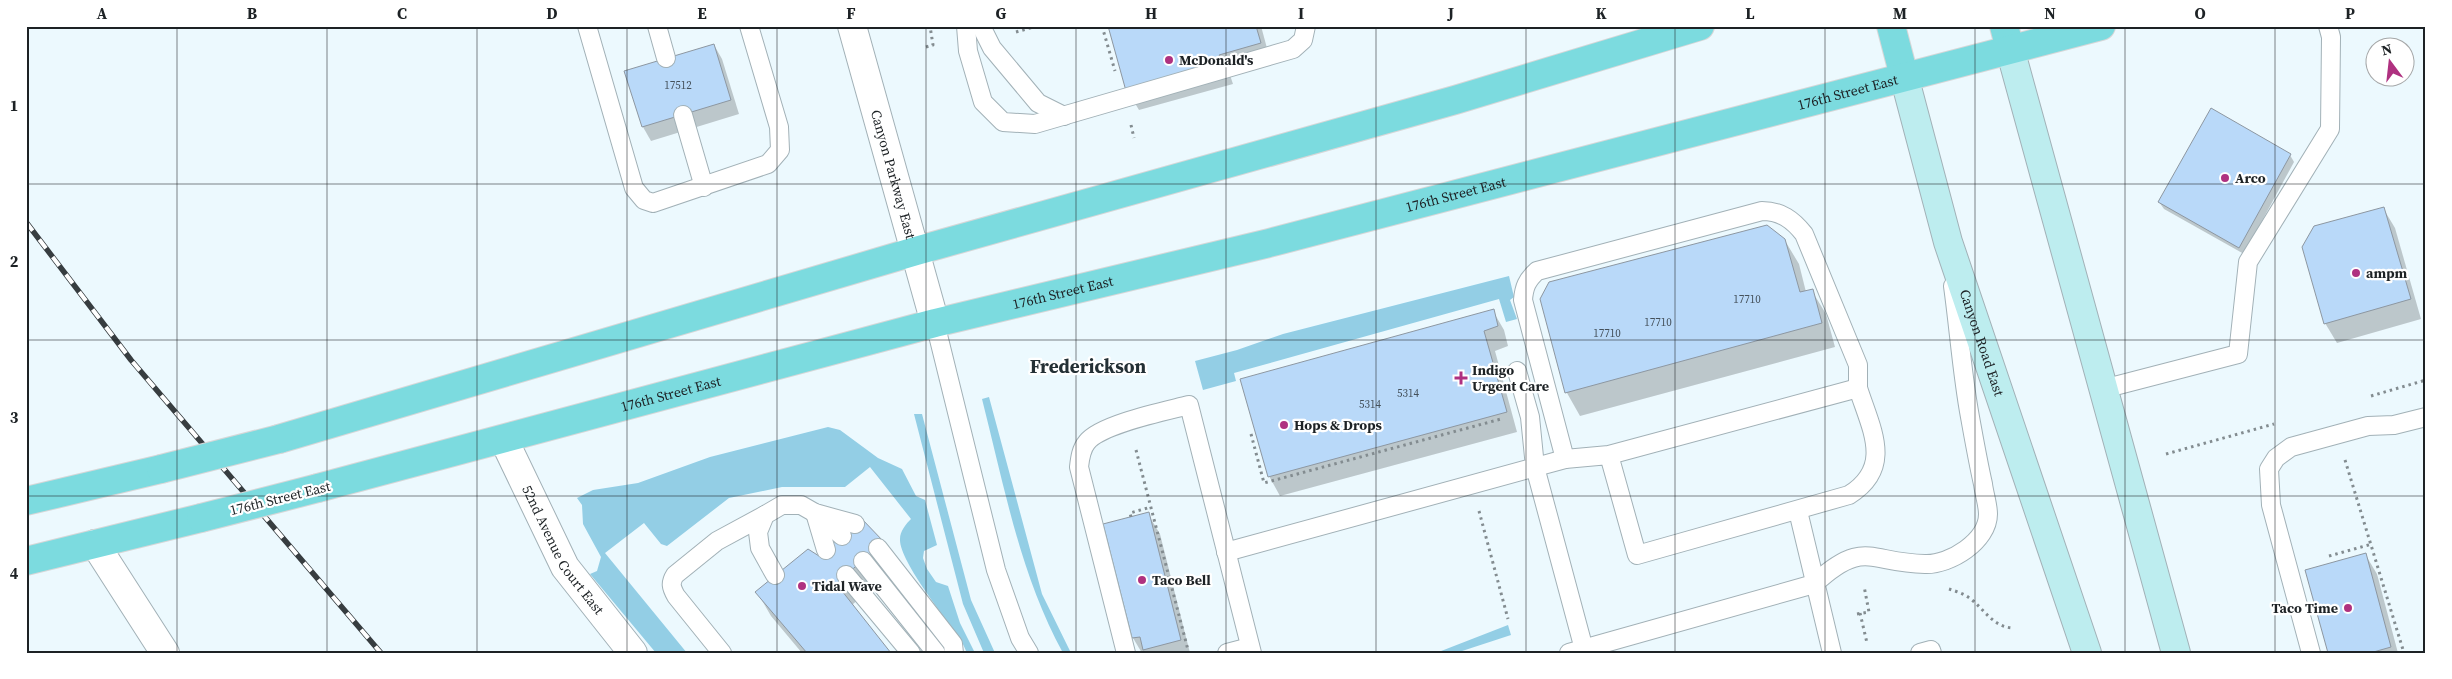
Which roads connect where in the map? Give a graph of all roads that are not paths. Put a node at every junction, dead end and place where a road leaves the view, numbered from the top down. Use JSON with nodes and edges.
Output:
{"nodes":[{"id":1,"x":588,"y":26,"type":"edge"},
{"id":2,"x":657,"y":26,"type":"edge"},
{"id":3,"x":749,"y":26,"type":"edge"},
{"id":4,"x":852,"y":26,"type":"edge"},
{"id":5,"x":966,"y":26,"type":"edge"},
{"id":6,"x":981,"y":26,"type":"edge"},
{"id":7,"x":1306,"y":26,"type":"edge"},
{"id":8,"x":1700,"y":26,"type":"edge"},
{"id":9,"x":1891,"y":26,"type":"edge"},
{"id":10,"x":2101,"y":26,"type":"edge"},
{"id":11,"x":2328,"y":26,"type":"edge"},
{"id":12,"x":2007,"y":38,"type":"edge"},
{"id":13,"x":666,"y":58,"type":"dead end"},
{"id":14,"x":1904,"y":76,"type":"junction"},
{"id":15,"x":683,"y":115,"type":"dead end"},
{"id":16,"x":1064,"y":116,"type":"junction"},
{"id":17,"x":704,"y":187,"type":"junction"},
{"id":18,"x":1948,"y":242,"type":"junction"},
{"id":19,"x":916,"y":251,"type":"junction"},
{"id":20,"x":935,"y":323,"type":"junction"},
{"id":21,"x":1517,"y":372,"type":"dead end"},
{"id":22,"x":1858,"y":388,"type":"junction"},
{"id":23,"x":2103,"y":389,"type":"junction"},
{"id":24,"x":2426,"y":416,"type":"edge"},
{"id":25,"x":504,"y":440,"type":"junction"},
{"id":26,"x":1609,"y":455,"type":"junction"},
{"id":27,"x":1565,"y":459,"type":"junction"},
{"id":28,"x":1535,"y":467,"type":"junction"},
{"id":29,"x":26,"y":501,"type":"edge"},
{"id":30,"x":1798,"y":511,"type":"junction"},
{"id":31,"x":815,"y":512,"type":"junction"},
{"id":32,"x":765,"y":515,"type":"junction"},
{"id":33,"x":855,"y":524,"type":"dead end"},
{"id":34,"x":842,"y":536,"type":"dead end"},
{"id":35,"x":95,"y":544,"type":"junction"},
{"id":36,"x":878,"y":548,"type":"dead end"},
{"id":37,"x":826,"y":550,"type":"dead end"},
{"id":38,"x":1226,"y":552,"type":"junction"},
{"id":39,"x":26,"y":561,"type":"edge"},
{"id":40,"x":863,"y":561,"type":"dead end"},
{"id":41,"x":776,"y":575,"type":"dead end"},
{"id":42,"x":846,"y":575,"type":"dead end"},
{"id":43,"x":1814,"y":584,"type":"junction"},
{"id":44,"x":1251,"y":650,"type":"edge"},
{"id":45,"x":1579,"y":651,"type":"edge"},
{"id":46,"x":165,"y":653,"type":"edge"},
{"id":47,"x":633,"y":653,"type":"edge"},
{"id":48,"x":722,"y":653,"type":"edge"},
{"id":49,"x":911,"y":653,"type":"edge"},
{"id":50,"x":936,"y":653,"type":"edge"},
{"id":51,"x":954,"y":653,"type":"edge"},
{"id":52,"x":1029,"y":653,"type":"edge"},
{"id":53,"x":1126,"y":653,"type":"edge"},
{"id":54,"x":1227,"y":653,"type":"edge"},
{"id":55,"x":1832,"y":653,"type":"edge"},
{"id":56,"x":1920,"y":653,"type":"edge"},
{"id":57,"x":1932,"y":653,"type":"edge"},
{"id":58,"x":2087,"y":653,"type":"edge"},
{"id":59,"x":2176,"y":653,"type":"edge"},
{"id":60,"x":2311,"y":653,"type":"edge"}],
"edges":[{"from":1,"to":17,"type":"lane"},
{"from":2,"to":13,"type":"lane"},
{"from":3,"to":17,"type":"lane"},
{"from":4,"to":19,"type":"street","name":"Canyon Parkway East"},
{"from":5,"to":16,"type":"lane"},
{"from":6,"to":16,"type":"lane"},
{"from":7,"to":16,"type":"lane"},
{"from":8,"to":19,"type":"main road"},
{"from":9,"to":14,"type":"main road","name":"Canyon Road East"},
{"from":10,"to":12,"type":"main road","name":"176th Street East"},
{"from":11,"to":23,"type":"lane"},
{"from":12,"to":14,"type":"main road","name":"176th Street East"},
{"from":12,"to":23,"type":"main road"},
{"from":14,"to":18,"type":"main road","name":"Canyon Road East"},
{"from":14,"to":20,"type":"main road","name":"176th Street East"},
{"from":15,"to":17,"type":"lane"},
{"from":18,"to":43,"type":"lane"},
{"from":18,"to":58,"type":"main road","name":"Canyon Road East"},
{"from":19,"to":20,"type":"street","name":"Canyon Parkway East"},
{"from":19,"to":29,"type":"main road","bridge":true},
{"from":20,"to":25,"type":"main road","name":"176th Street East"},
{"from":20,"to":52,"type":"lane"},
{"from":21,"to":28,"type":"lane"},
{"from":22,"to":26,"type":"lane"},
{"from":22,"to":27,"type":"lane"},
{"from":22,"to":30,"type":"lane"},
{"from":23,"to":59,"type":"main road"},
{"from":24,"to":60,"type":"lane"},
{"from":25,"to":35,"type":"main road","name":"176th Street East","bridge":true},
{"from":25,"to":47,"type":"street","name":"52nd Avenue Court East"},
{"from":26,"to":27,"type":"lane"},
{"from":26,"to":30,"type":"lane"},
{"from":27,"to":28,"type":"lane"},
{"from":28,"to":38,"type":"lane"},
{"from":28,"to":45,"type":"lane"},
{"from":30,"to":43,"type":"lane"},
{"from":31,"to":32,"type":"lane"},
{"from":31,"to":33,"type":"lane"},
{"from":31,"to":34,"type":"lane"},
{"from":31,"to":37,"type":"lane"},
{"from":32,"to":41,"type":"lane"},
{"from":32,"to":48,"type":"lane"},
{"from":35,"to":39,"type":"main road","name":"176th Street East"},
{"from":35,"to":46,"type":"street"},
{"from":36,"to":51,"type":"lane"},
{"from":38,"to":44,"type":"lane"},
{"from":38,"to":53,"type":"lane"},
{"from":40,"to":50,"type":"lane"},
{"from":42,"to":49,"type":"lane"},
{"from":43,"to":45,"type":"lane"},
{"from":43,"to":55,"type":"lane"},
{"from":44,"to":54,"type":"lane"},
{"from":56,"to":57,"type":"lane"}]}
